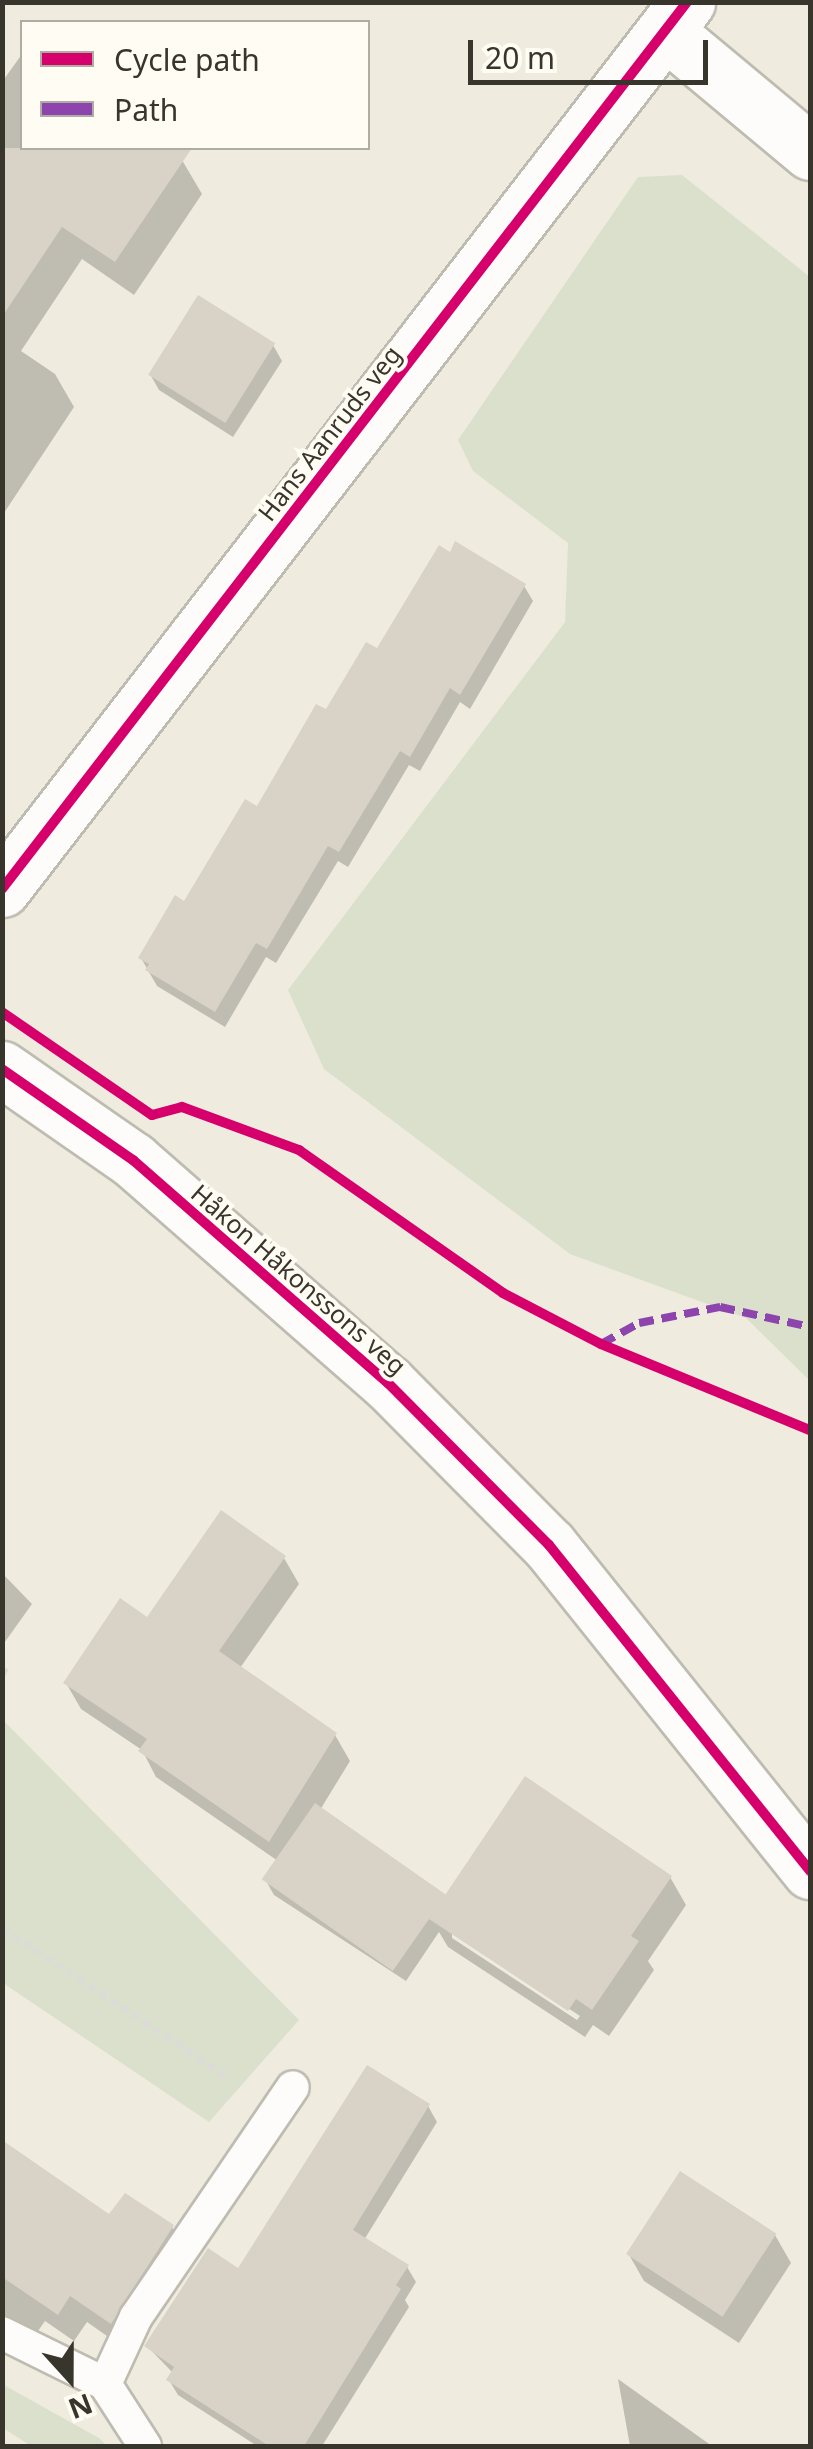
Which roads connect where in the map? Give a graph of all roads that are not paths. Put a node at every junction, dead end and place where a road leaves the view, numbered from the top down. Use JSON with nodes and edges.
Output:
{"nodes":[{"id":1,"x":676,"y":17,"type":"edge"},
{"id":2,"x":810,"y":152,"type":"edge"},
{"id":3,"x":2,"y":889,"type":"edge"},
{"id":4,"x":2,"y":1069,"type":"edge"},
{"id":5,"x":810,"y":1871,"type":"edge"},
{"id":6,"x":285,"y":2098,"type":"road end"},
{"id":7,"x":2,"y":2333,"type":"edge"},
{"id":8,"x":105,"y":2384,"type":"junction"},
{"id":9,"x":145,"y":2446,"type":"edge"}],
"edges":[{"from":1,"to":2,"type":"street"},
{"from":1,"to":3,"type":"street","name":"Hans Aanruds veg"},
{"from":4,"to":5,"type":"street","name":"Håkon Håkonssons veg"},
{"from":6,"to":8,"type":"lane"},
{"from":7,"to":8,"type":"lane"},
{"from":8,"to":9,"type":"lane"}]}
